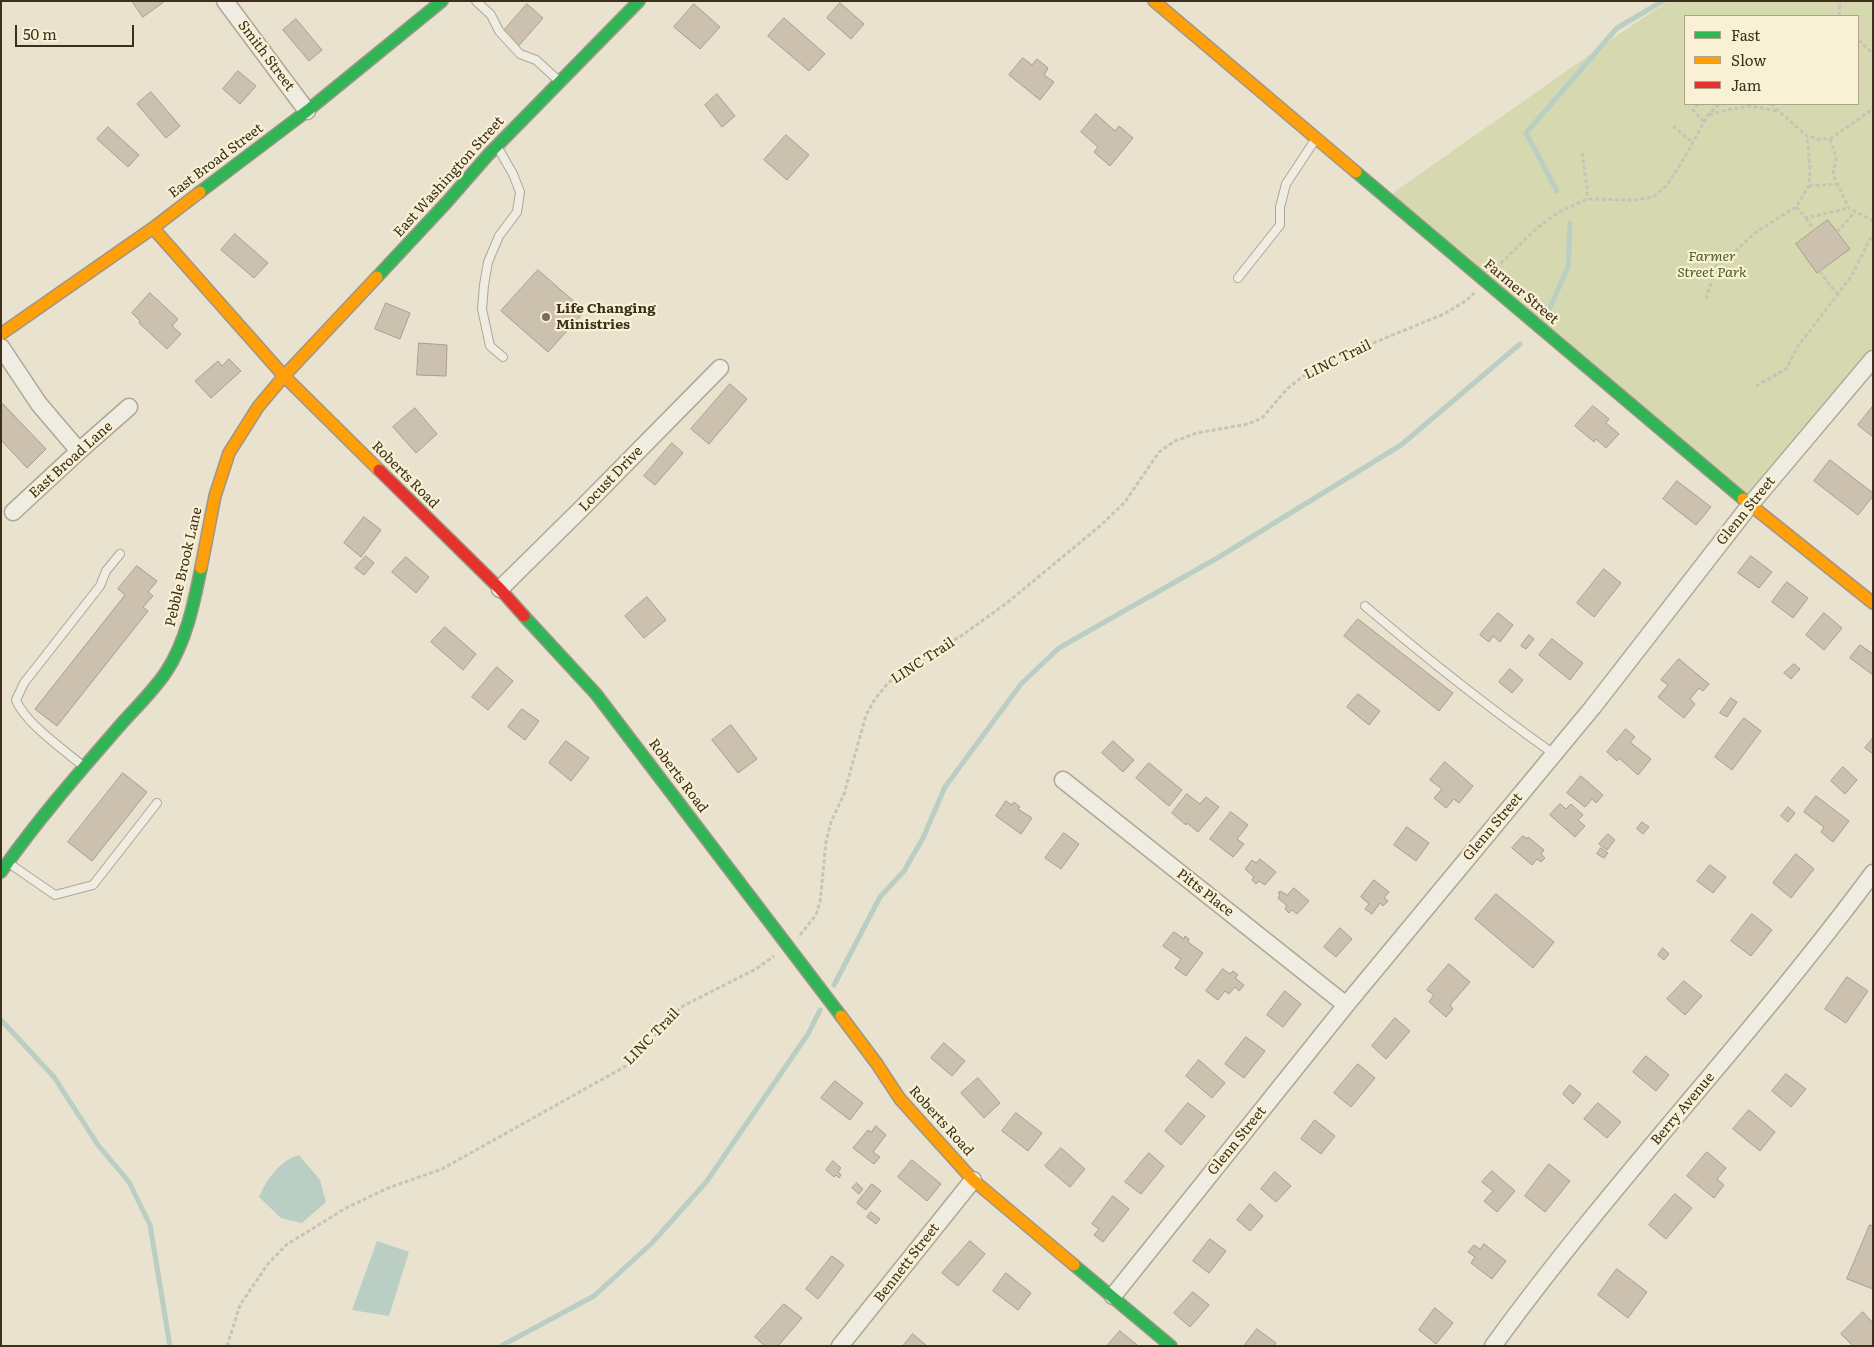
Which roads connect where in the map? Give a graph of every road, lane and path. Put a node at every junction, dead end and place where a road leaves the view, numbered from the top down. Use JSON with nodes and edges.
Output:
{"nodes":[{"id":1,"x":226,"y":1,"type":"edge"},
{"id":2,"x":442,"y":1,"type":"edge"},
{"id":3,"x":476,"y":1,"type":"edge"},
{"id":4,"x":639,"y":1,"type":"edge"},
{"id":5,"x":1154,"y":1,"type":"edge"},
{"id":6,"x":1840,"y":1,"type":"edge"},
{"id":7,"x":1839,"y":15,"type":"edge"},
{"id":8,"x":1859,"y":41,"type":"edge"},
{"id":9,"x":1873,"y":54,"type":"edge"},
{"id":10,"x":560,"y":81,"type":"junction"},
{"id":11,"x":1697,"y":105,"type":"edge"},
{"id":12,"x":1718,"y":105,"type":"edge"},
{"id":13,"x":1772,"y":105,"type":"edge"},
{"id":14,"x":1873,"y":109,"type":"edge"},
{"id":15,"x":307,"y":111,"type":"junction"},
{"id":16,"x":1779,"y":111,"type":"junction"},
{"id":17,"x":1708,"y":115,"type":"junction"},
{"id":18,"x":1704,"y":122,"type":"junction"},
{"id":19,"x":1673,"y":126,"type":"dead end"},
{"id":20,"x":1807,"y":136,"type":"junction"},
{"id":21,"x":1316,"y":138,"type":"junction"},
{"id":22,"x":1830,"y":140,"type":"junction"},
{"id":23,"x":1693,"y":143,"type":"junction"},
{"id":24,"x":496,"y":146,"type":"junction"},
{"id":25,"x":1582,"y":153,"type":"dead end"},
{"id":26,"x":1837,"y":184,"type":"junction"},
{"id":27,"x":1809,"y":186,"type":"junction"},
{"id":28,"x":1587,"y":199,"type":"junction"},
{"id":29,"x":1796,"y":207,"type":"junction"},
{"id":30,"x":1849,"y":208,"type":"junction"},
{"id":31,"x":1855,"y":212,"type":"junction"},
{"id":32,"x":1806,"y":218,"type":"junction"},
{"id":33,"x":1873,"y":221,"type":"edge"},
{"id":34,"x":153,"y":228,"type":"junction"},
{"id":35,"x":1814,"y":230,"type":"dead end"},
{"id":36,"x":1837,"y":232,"type":"dead end"},
{"id":37,"x":1873,"y":233,"type":"edge"},
{"id":38,"x":1820,"y":271,"type":"dead end"},
{"id":39,"x":1238,"y":278,"type":"dead end"},
{"id":40,"x":1485,"y":281,"type":"junction"},
{"id":41,"x":1838,"y":293,"type":"junction"},
{"id":42,"x":1706,"y":299,"type":"dead end"},
{"id":43,"x":1,"y":334,"type":"edge"},
{"id":44,"x":1,"y":347,"type":"edge"},
{"id":45,"x":503,"y":357,"type":"dead end"},
{"id":46,"x":1873,"y":359,"type":"edge"},
{"id":47,"x":720,"y":368,"type":"dead end"},
{"id":48,"x":284,"y":376,"type":"junction"},
{"id":49,"x":1756,"y":386,"type":"dead end"},
{"id":50,"x":128,"y":408,"type":"dead end"},
{"id":51,"x":79,"y":451,"type":"junction"},
{"id":52,"x":1750,"y":505,"type":"junction"},
{"id":53,"x":13,"y":512,"type":"dead end"},
{"id":54,"x":120,"y":554,"type":"dead end"},
{"id":55,"x":500,"y":589,"type":"junction"},
{"id":56,"x":1873,"y":603,"type":"edge"},
{"id":57,"x":1365,"y":606,"type":"dead end"},
{"id":58,"x":1554,"y":754,"type":"junction"},
{"id":59,"x":84,"y":767,"type":"junction"},
{"id":60,"x":1063,"y":780,"type":"dead end"},
{"id":61,"x":157,"y":803,"type":"dead end"},
{"id":62,"x":4,"y":867,"type":"edge"},
{"id":63,"x":1873,"y":873,"type":"edge"},
{"id":64,"x":788,"y":946,"type":"junction"},
{"id":65,"x":1346,"y":1005,"type":"junction"},
{"id":66,"x":973,"y":1180,"type":"junction"},
{"id":67,"x":1113,"y":1296,"type":"junction"},
{"id":68,"x":227,"y":1346,"type":"edge"},
{"id":69,"x":840,"y":1346,"type":"edge"},
{"id":70,"x":1171,"y":1346,"type":"edge"},
{"id":71,"x":1493,"y":1346,"type":"edge"}],
"edges":[{"from":1,"to":15,"type":"street","name":"Smith Street"},
{"from":2,"to":15,"type":"street","name":"East Broad Street"},
{"from":3,"to":10,"type":"lane"},
{"from":4,"to":10,"type":"street","name":"East Washington Street"},
{"from":5,"to":21,"type":"street","name":"Farmer Street"},
{"from":6,"to":7,"type":"path"},
{"from":8,"to":9,"type":"path"},
{"from":10,"to":24,"type":"street","name":"East Washington Street"},
{"from":11,"to":18,"type":"path"},
{"from":12,"to":17,"type":"path","name":"LINC Trail"},
{"from":13,"to":16,"type":"path"},
{"from":14,"to":22,"type":"path"},
{"from":15,"to":34,"type":"street","name":"East Broad Street"},
{"from":16,"to":17,"type":"path"},
{"from":16,"to":20,"type":"path"},
{"from":17,"to":18,"type":"path","name":"LINC Trail"},
{"from":18,"to":23,"type":"path","name":"LINC Trail"},
{"from":19,"to":23,"type":"path"},
{"from":20,"to":22,"type":"path"},
{"from":20,"to":27,"type":"path"},
{"from":21,"to":39,"type":"lane"},
{"from":21,"to":40,"type":"street","name":"Farmer Street"},
{"from":22,"to":26,"type":"path"},
{"from":23,"to":28,"type":"path","name":"LINC Trail"},
{"from":24,"to":45,"type":"lane"},
{"from":24,"to":48,"type":"street","name":"East Washington Street"},
{"from":25,"to":28,"type":"path"},
{"from":26,"to":27,"type":"path"},
{"from":26,"to":30,"type":"path"},
{"from":27,"to":29,"type":"path"},
{"from":28,"to":40,"type":"path","name":"LINC Trail"},
{"from":29,"to":32,"type":"path"},
{"from":29,"to":42,"type":"path"},
{"from":30,"to":31,"type":"path"},
{"from":30,"to":32,"type":"path"},
{"from":31,"to":33,"type":"path"},
{"from":31,"to":36,"type":"path"},
{"from":32,"to":35,"type":"path"},
{"from":34,"to":43,"type":"street","name":"East Broad Street"},
{"from":34,"to":48,"type":"street","name":"Roberts Road"},
{"from":37,"to":41,"type":"path"},
{"from":38,"to":41,"type":"path"},
{"from":40,"to":52,"type":"street","name":"Farmer Street"},
{"from":40,"to":64,"type":"path","name":"LINC Trail"},
{"from":41,"to":49,"type":"path"},
{"from":44,"to":51,"type":"street"},
{"from":46,"to":52,"type":"street","name":"Glenn Street"},
{"from":47,"to":55,"type":"street","name":"Locust Drive"},
{"from":48,"to":55,"type":"street","name":"Roberts Road"},
{"from":48,"to":59,"type":"street","name":"Pebble Brook Lane"},
{"from":50,"to":51,"type":"street","name":"East Broad Lane"},
{"from":51,"to":53,"type":"street","name":"East Broad Lane"},
{"from":52,"to":56,"type":"street","name":"Farmer Street"},
{"from":52,"to":58,"type":"street","name":"Glenn Street"},
{"from":54,"to":59,"type":"lane"},
{"from":55,"to":64,"type":"street","name":"Roberts Road"},
{"from":57,"to":58,"type":"lane"},
{"from":58,"to":65,"type":"street","name":"Glenn Street"},
{"from":59,"to":62,"type":"street","name":"Pebble Brook Lane"},
{"from":60,"to":65,"type":"street","name":"Pitts Place"},
{"from":61,"to":62,"type":"lane"},
{"from":63,"to":71,"type":"street","name":"Berry Avenue"},
{"from":64,"to":66,"type":"street","name":"Roberts Road"},
{"from":64,"to":68,"type":"path","name":"LINC Trail"},
{"from":65,"to":67,"type":"street","name":"Glenn Street"},
{"from":66,"to":67,"type":"street","name":"Roberts Road"},
{"from":66,"to":69,"type":"street","name":"Bennett Street"},
{"from":67,"to":70,"type":"street","name":"Roberts Road"}]}
